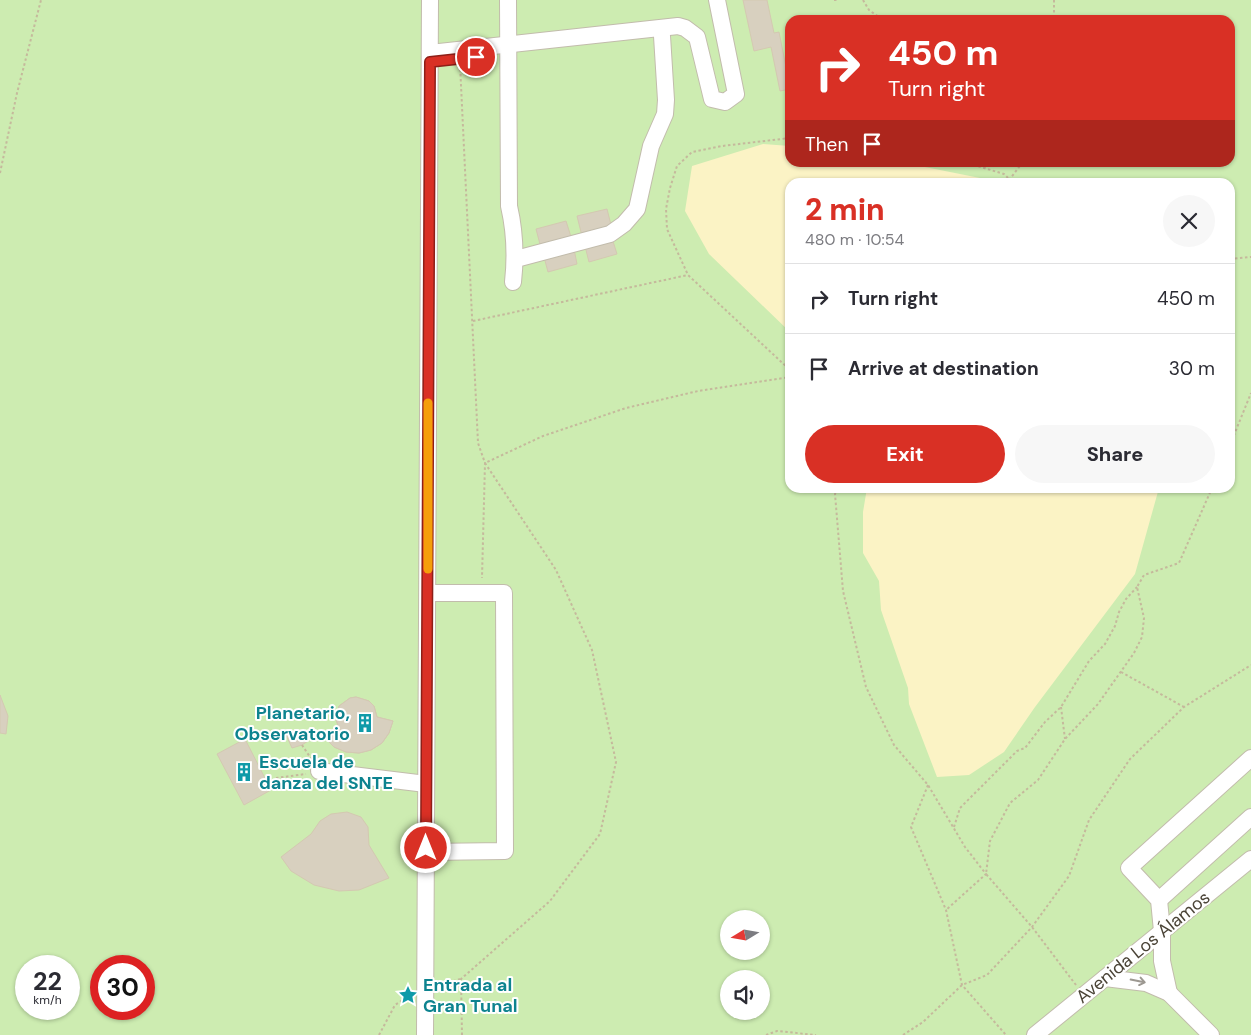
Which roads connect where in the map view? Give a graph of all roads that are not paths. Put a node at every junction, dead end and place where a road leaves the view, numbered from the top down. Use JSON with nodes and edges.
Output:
{"nodes":[{"id":1,"x":430,"y":0,"type":"edge"},
{"id":2,"x":508,"y":0,"type":"edge"},
{"id":3,"x":717,"y":0,"type":"edge"},
{"id":4,"x":685,"y":28,"type":"junction"},
{"id":5,"x":662,"y":36,"type":"junction"},
{"id":6,"x":508,"y":49,"type":"junction"},
{"id":7,"x":430,"y":58,"type":"junction"},
{"id":8,"x":516,"y":259,"type":"junction"},
{"id":9,"x":513,"y":282,"type":"dead end"},
{"id":10,"x":428,"y":592,"type":"junction"},
{"id":11,"x":1251,"y":758,"type":"edge"},
{"id":12,"x":319,"y":771,"type":"road end"},
{"id":13,"x":426,"y":784,"type":"junction"},
{"id":14,"x":1251,"y":817,"type":"edge"},
{"id":15,"x":426,"y":852,"type":"junction"},
{"id":16,"x":1251,"y":859,"type":"edge"},
{"id":17,"x":1159,"y":900,"type":"junction"},
{"id":18,"x":1162,"y":931,"type":"junction"},
{"id":19,"x":1105,"y":978,"type":"junction"},
{"id":20,"x":1169,"y":994,"type":"junction"},
{"id":21,"x":425,"y":1035,"type":"edge"},
{"id":22,"x":1035,"y":1035,"type":"edge"},
{"id":23,"x":1211,"y":1035,"type":"edge"}],
"edges":[{"from":1,"to":7,"type":"street"},
{"from":2,"to":6,"type":"street"},
{"from":3,"to":4,"type":"street"},
{"from":4,"to":5,"type":"street"},
{"from":4,"to":6,"type":"street"},
{"from":5,"to":6,"type":"street"},
{"from":5,"to":8,"type":"street"},
{"from":6,"to":7,"type":"street"},
{"from":6,"to":7,"type":"street"},
{"from":6,"to":8,"type":"street"},
{"from":7,"to":10,"type":"street"},
{"from":8,"to":9,"type":"street"},
{"from":10,"to":13,"type":"street"},
{"from":10,"to":15,"type":"street"},
{"from":11,"to":17,"type":"street"},
{"from":12,"to":13,"type":"street"},
{"from":13,"to":15,"type":"street"},
{"from":14,"to":17,"type":"street"},
{"from":15,"to":21,"type":"street"},
{"from":16,"to":18,"type":"street","name":"Avenida Los Álamos"},
{"from":17,"to":18,"type":"street"},
{"from":18,"to":19,"type":"street","name":"Avenida Los Álamos"},
{"from":18,"to":20,"type":"street"},
{"from":19,"to":20,"type":"street","one_way":true},
{"from":19,"to":22,"type":"street","name":"Avenida Los Álamos"},
{"from":20,"to":23,"type":"street"}]}
